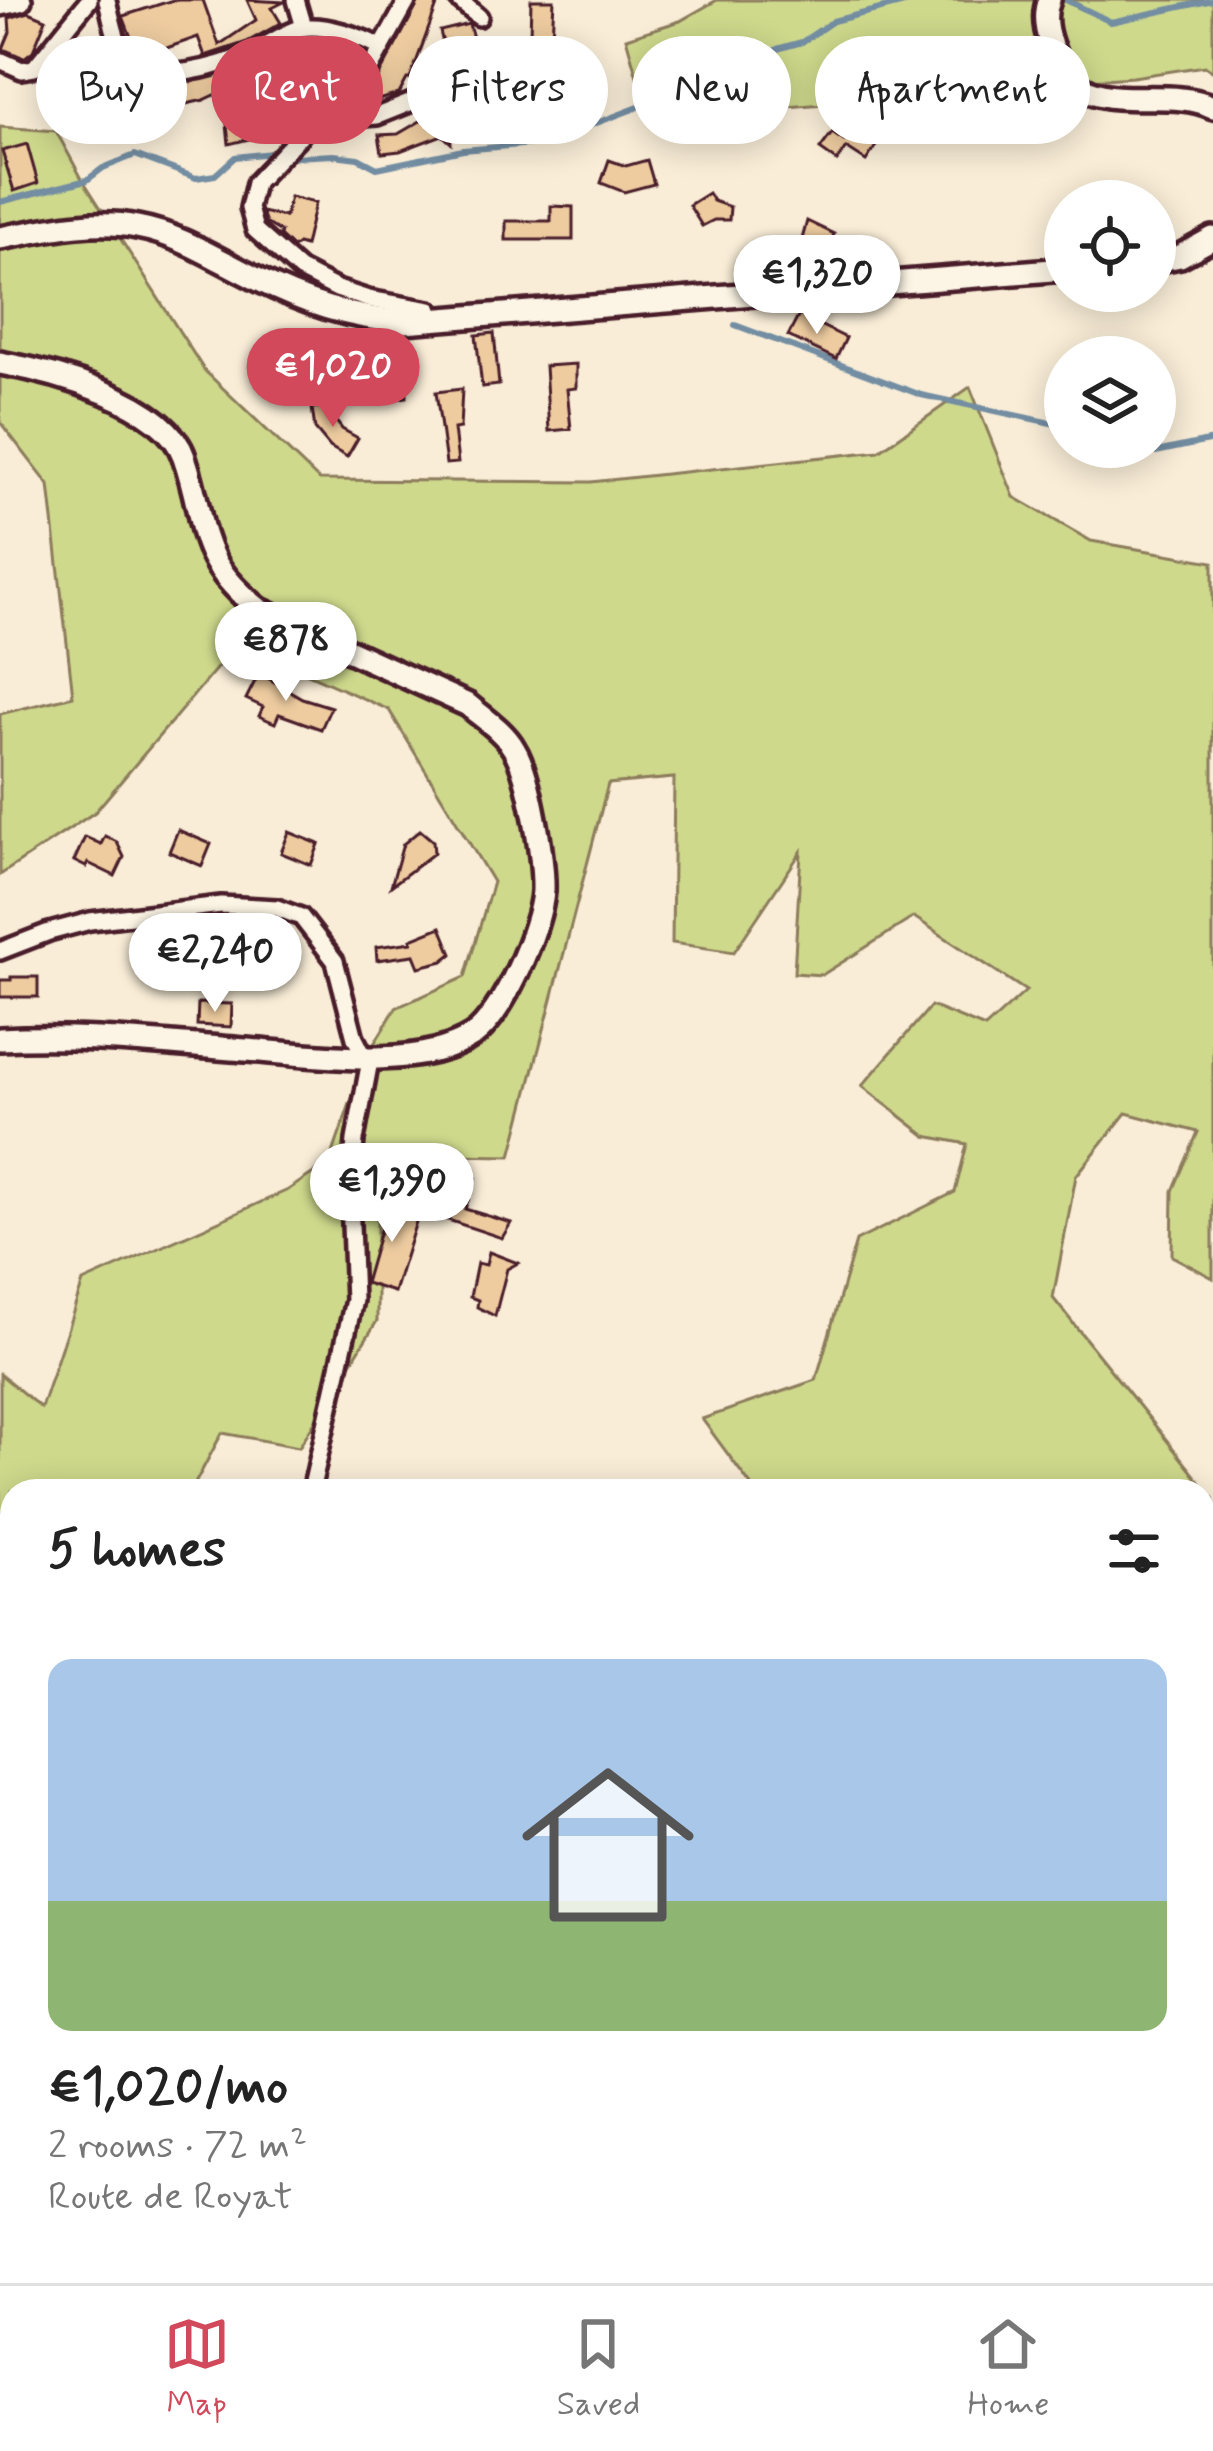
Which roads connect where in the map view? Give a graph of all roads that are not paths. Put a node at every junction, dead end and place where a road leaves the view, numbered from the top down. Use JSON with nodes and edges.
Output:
{"nodes":[{"id":1,"x":15,"y":0,"type":"edge"},
{"id":2,"x":89,"y":0,"type":"edge"},
{"id":3,"x":107,"y":0,"type":"edge"},
{"id":4,"x":296,"y":0,"type":"edge"},
{"id":5,"x":408,"y":0,"type":"edge"},
{"id":6,"x":459,"y":0,"type":"edge"},
{"id":7,"x":0,"y":4,"type":"edge"},
{"id":8,"x":1047,"y":4,"type":"edge"},
{"id":9,"x":479,"y":17,"type":"dead end"},
{"id":10,"x":304,"y":27,"type":"junction"},
{"id":11,"x":286,"y":36,"type":"edge"},
{"id":12,"x":350,"y":36,"type":"edge"},
{"id":13,"x":383,"y":44,"type":"edge"},
{"id":14,"x":0,"y":60,"type":"edge"},
{"id":15,"x":211,"y":63,"type":"edge"},
{"id":16,"x":1213,"y":106,"type":"edge"},
{"id":17,"x":292,"y":144,"type":"edge"},
{"id":18,"x":0,"y":238,"type":"edge"},
{"id":19,"x":1213,"y":238,"type":"edge"},
{"id":20,"x":1176,"y":257,"type":"edge"},
{"id":21,"x":1044,"y":271,"type":"edge"},
{"id":22,"x":434,"y":321,"type":"junction"},
{"id":23,"x":0,"y":363,"type":"edge"},
{"id":24,"x":0,"y":951,"type":"edge"},
{"id":25,"x":0,"y":1039,"type":"edge"},
{"id":26,"x":366,"y":1057,"type":"junction"},
{"id":27,"x":314,"y":1479,"type":"edge"}],
"edges":[{"from":1,"to":7,"type":"main road"},
{"from":2,"to":14,"type":"street"},
{"from":3,"to":15,"type":"street"},
{"from":4,"to":10,"type":"street"},
{"from":5,"to":13,"type":"street"},
{"from":6,"to":9,"type":"street"},
{"from":8,"to":16,"type":"main road"},
{"from":10,"to":11,"type":"street"},
{"from":10,"to":12,"type":"street"},
{"from":17,"to":22,"type":"street"},
{"from":18,"to":22,"type":"main road"},
{"from":19,"to":20,"type":"main road"},
{"from":21,"to":22,"type":"main road"},
{"from":23,"to":26,"type":"main road"},
{"from":24,"to":26,"type":"street"},
{"from":25,"to":26,"type":"main road"},
{"from":26,"to":27,"type":"street"}]}
